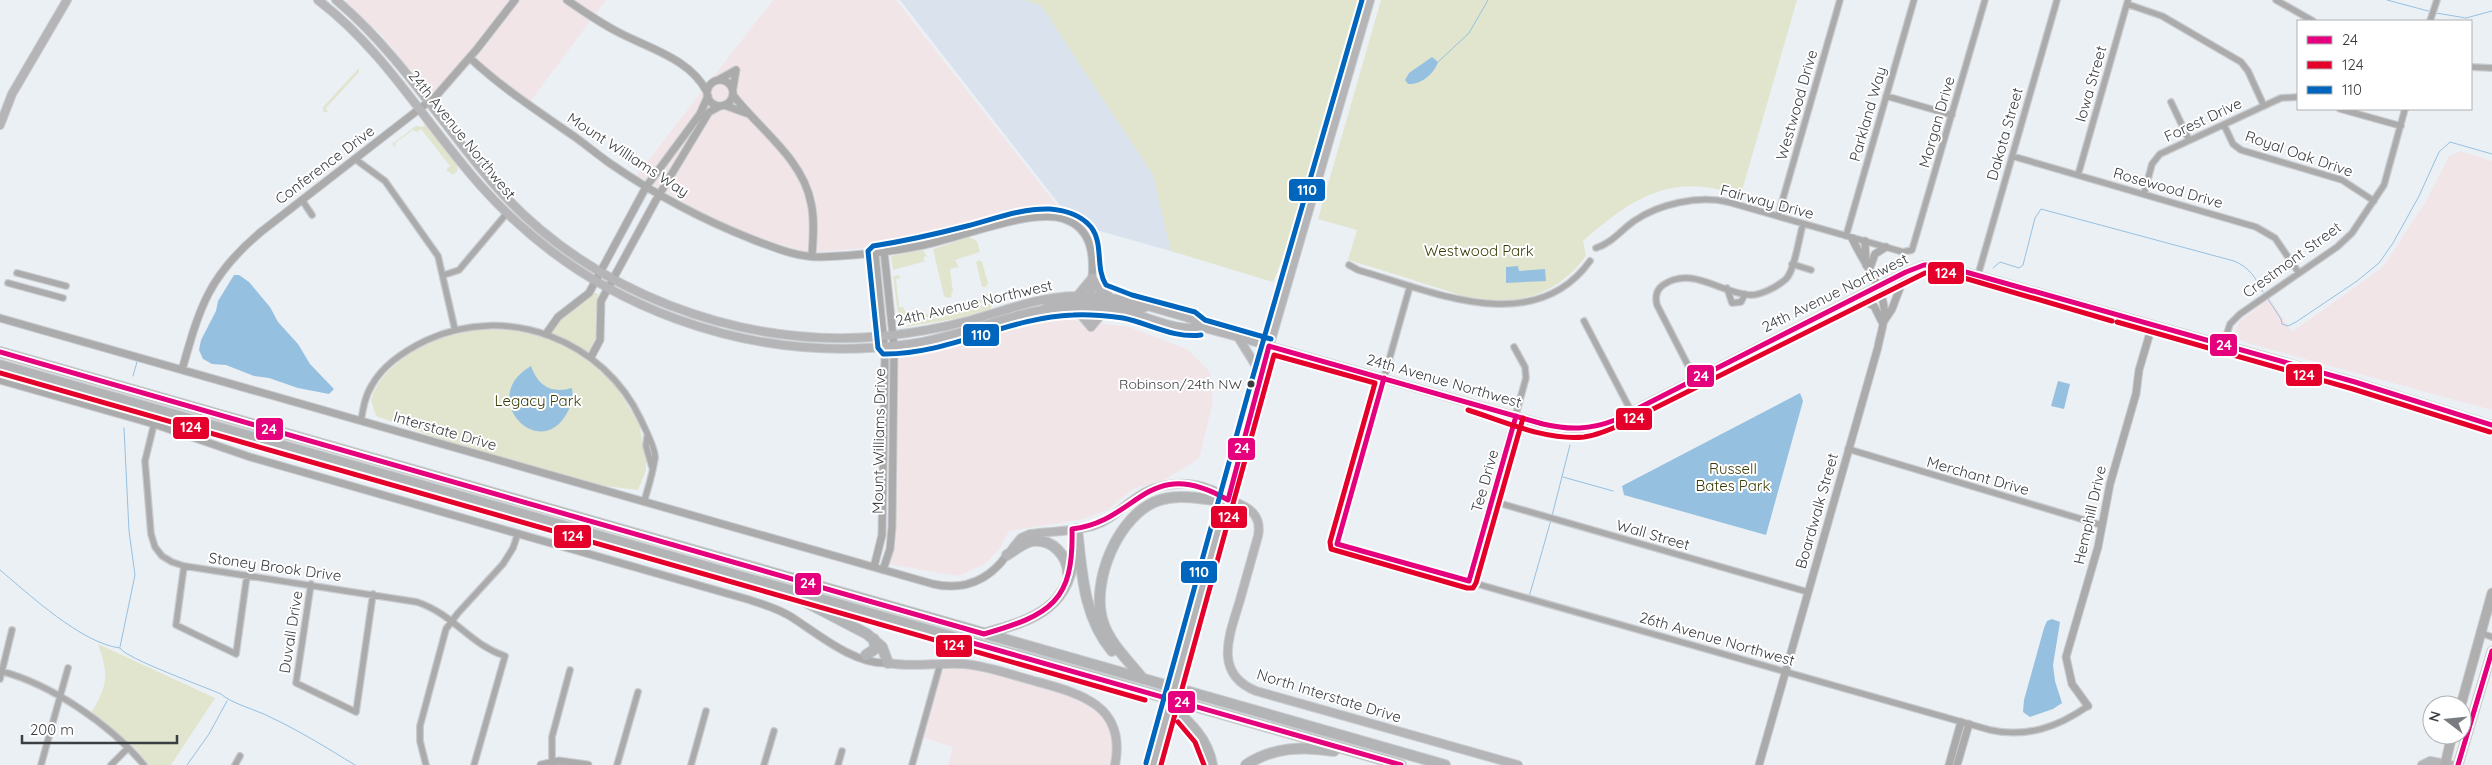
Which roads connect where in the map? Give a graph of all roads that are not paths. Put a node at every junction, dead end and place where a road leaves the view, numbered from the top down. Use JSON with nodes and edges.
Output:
{"nodes":[{"id":1,"x":67,"y":0,"type":"edge"},
{"id":2,"x":318,"y":0,"type":"edge"},
{"id":3,"x":336,"y":0,"type":"edge"},
{"id":4,"x":515,"y":0,"type":"edge"},
{"id":5,"x":568,"y":0,"type":"edge"},
{"id":6,"x":1370,"y":0,"type":"edge"},
{"id":7,"x":1840,"y":0,"type":"edge"},
{"id":8,"x":1914,"y":0,"type":"edge"},
{"id":9,"x":1985,"y":0,"type":"edge"},
{"id":10,"x":2057,"y":0,"type":"edge"},
{"id":11,"x":2276,"y":0,"type":"edge"},
{"id":12,"x":2127,"y":2,"type":"edge"},
{"id":13,"x":2436,"y":3,"type":"edge"},
{"id":14,"x":2311,"y":20,"type":"edge"},
{"id":15,"x":2431,"y":20,"type":"edge"},
{"id":16,"x":470,"y":58,"type":"junction"},
{"id":17,"x":2472,"y":67,"type":"edge"},
{"id":18,"x":2492,"y":68,"type":"edge"},
{"id":19,"x":696,"y":75,"type":"junction"},
{"id":20,"x":718,"y":80,"type":"junction"},
{"id":21,"x":733,"y":91,"type":"junction"},
{"id":22,"x":707,"y":94,"type":"junction"},
{"id":23,"x":1886,"y":96,"type":"junction"},
{"id":24,"x":2297,"y":97,"type":"edge"},
{"id":25,"x":430,"y":102,"type":"junction"},
{"id":26,"x":2171,"y":102,"type":"dead end"},
{"id":27,"x":722,"y":106,"type":"junction"},
{"id":28,"x":2264,"y":106,"type":"junction"},
{"id":29,"x":421,"y":109,"type":"junction"},
{"id":30,"x":2344,"y":110,"type":"edge"},
{"id":31,"x":2406,"y":110,"type":"edge"},
{"id":32,"x":746,"y":113,"type":"junction"},
{"id":33,"x":1952,"y":115,"type":"junction"},
{"id":34,"x":0,"y":125,"type":"edge"},
{"id":35,"x":2224,"y":125,"type":"junction"},
{"id":36,"x":2401,"y":126,"type":"junction"},
{"id":37,"x":2189,"y":140,"type":"junction"},
{"id":38,"x":2012,"y":156,"type":"junction"},
{"id":39,"x":355,"y":159,"type":"junction"},
{"id":40,"x":2078,"y":175,"type":"junction"},
{"id":41,"x":646,"y":186,"type":"junction"},
{"id":42,"x":659,"y":194,"type":"junction"},
{"id":43,"x":2144,"y":194,"type":"junction"},
{"id":44,"x":302,"y":200,"type":"junction"},
{"id":45,"x":2374,"y":201,"type":"junction"},
{"id":46,"x":507,"y":213,"type":"junction"},
{"id":47,"x":312,"y":215,"type":"dead end"},
{"id":48,"x":1778,"y":216,"type":"junction"},
{"id":49,"x":1803,"y":224,"type":"junction"},
{"id":50,"x":1849,"y":237,"type":"junction"},
{"id":51,"x":1865,"y":241,"type":"junction"},
{"id":52,"x":1886,"y":247,"type":"junction"},
{"id":53,"x":1596,"y":248,"type":"dead end"},
{"id":54,"x":1912,"y":250,"type":"joint"},
{"id":55,"x":884,"y":251,"type":"junction"},
{"id":56,"x":875,"y":252,"type":"junction"},
{"id":57,"x":812,"y":256,"type":"junction"},
{"id":58,"x":1590,"y":261,"type":"dead end"},
{"id":59,"x":1792,"y":264,"type":"junction"},
{"id":60,"x":1348,"y":265,"type":"dead end"},
{"id":61,"x":1867,"y":268,"type":"junction"},
{"id":62,"x":1811,"y":270,"type":"dead end"},
{"id":63,"x":602,"y":272,"type":"junction"},
{"id":64,"x":1906,"y":272,"type":"junction"},
{"id":65,"x":17,"y":273,"type":"dead end"},
{"id":66,"x":2299,"y":273,"type":"junction"},
{"id":67,"x":444,"y":275,"type":"junction"},
{"id":68,"x":1978,"y":275,"type":"junction"},
{"id":69,"x":1092,"y":278,"type":"junction"},
{"id":70,"x":613,"y":279,"type":"junction"},
{"id":71,"x":596,"y":282,"type":"junction"},
{"id":72,"x":8,"y":283,"type":"dead end"},
{"id":73,"x":66,"y":286,"type":"dead end"},
{"id":74,"x":1410,"y":286,"type":"junction"},
{"id":75,"x":1877,"y":286,"type":"junction"},
{"id":76,"x":1727,"y":288,"type":"junction"},
{"id":77,"x":608,"y":289,"type":"junction"},
{"id":78,"x":1745,"y":294,"type":"junction"},
{"id":79,"x":1077,"y":296,"type":"junction"},
{"id":80,"x":1091,"y":296,"type":"junction"},
{"id":81,"x":1855,"y":297,"type":"junction"},
{"id":82,"x":63,"y":298,"type":"dead end"},
{"id":83,"x":1111,"y":298,"type":"junction"},
{"id":84,"x":1074,"y":307,"type":"junction"},
{"id":85,"x":1091,"y":307,"type":"junction"},
{"id":86,"x":1154,"y":308,"type":"junction"},
{"id":87,"x":1112,"y":309,"type":"junction"},
{"id":88,"x":1039,"y":311,"type":"junction"},
{"id":89,"x":0,"y":318,"type":"edge"},
{"id":90,"x":1584,"y":321,"type":"dead end"},
{"id":91,"x":1882,"y":323,"type":"junction"},
{"id":92,"x":2152,"y":326,"type":"junction"},
{"id":93,"x":1091,"y":327,"type":"junction"},
{"id":94,"x":1201,"y":327,"type":"junction"},
{"id":95,"x":455,"y":330,"type":"junction"},
{"id":96,"x":546,"y":334,"type":"junction"},
{"id":97,"x":894,"y":335,"type":"junction"},
{"id":98,"x":884,"y":336,"type":"junction"},
{"id":99,"x":1238,"y":337,"type":"junction"},
{"id":100,"x":894,"y":346,"type":"junction"},
{"id":101,"x":1269,"y":346,"type":"junction"},
{"id":102,"x":1514,"y":346,"type":"dead end"},
{"id":103,"x":2223,"y":346,"type":"junction"},
{"id":104,"x":885,"y":347,"type":"junction"},
{"id":105,"x":0,"y":352,"type":"edge"},
{"id":106,"x":591,"y":357,"type":"junction"},
{"id":107,"x":0,"y":365,"type":"edge"},
{"id":108,"x":182,"y":370,"type":"junction"},
{"id":109,"x":1261,"y":374,"type":"junction"},
{"id":110,"x":1384,"y":378,"type":"junction"},
{"id":111,"x":1695,"y":379,"type":"junction"},
{"id":112,"x":0,"y":380,"type":"edge"},
{"id":113,"x":1631,"y":411,"type":"junction"},
{"id":114,"x":1516,"y":416,"type":"junction"},
{"id":115,"x":360,"y":421,"type":"junction"},
{"id":116,"x":154,"y":424,"type":"junction"},
{"id":117,"x":2492,"y":425,"type":"edge"},
{"id":118,"x":1848,"y":449,"type":"junction"},
{"id":119,"x":1228,"y":500,"type":"junction"},
{"id":120,"x":1492,"y":501,"type":"junction"},
{"id":121,"x":644,"y":502,"type":"junction"},
{"id":122,"x":2101,"y":525,"type":"junction"},
{"id":123,"x":1075,"y":529,"type":"junction"},
{"id":124,"x":518,"y":533,"type":"junction"},
{"id":125,"x":1007,"y":555,"type":"junction"},
{"id":126,"x":184,"y":566,"type":"junction"},
{"id":127,"x":874,"y":567,"type":"junction"},
{"id":128,"x":883,"y":570,"type":"junction"},
{"id":129,"x":247,"y":575,"type":"junction"},
{"id":130,"x":1068,"y":579,"type":"junction"},
{"id":131,"x":1469,"y":581,"type":"junction"},
{"id":132,"x":311,"y":584,"type":"junction"},
{"id":133,"x":775,"y":586,"type":"junction"},
{"id":134,"x":1808,"y":592,"type":"junction"},
{"id":135,"x":2492,"y":593,"type":"edge"},
{"id":136,"x":373,"y":594,"type":"junction"},
{"id":137,"x":452,"y":621,"type":"junction"},
{"id":138,"x":12,"y":630,"type":"dead end"},
{"id":139,"x":984,"y":634,"type":"junction"},
{"id":140,"x":2481,"y":634,"type":"junction"},
{"id":141,"x":2492,"y":637,"type":"edge"},
{"id":142,"x":874,"y":639,"type":"junction"},
{"id":143,"x":842,"y":649,"type":"junction"},
{"id":144,"x":2492,"y":651,"type":"edge"},
{"id":145,"x":866,"y":655,"type":"junction"},
{"id":146,"x":888,"y":663,"type":"junction"},
{"id":147,"x":940,"y":665,"type":"junction"},
{"id":148,"x":68,"y":668,"type":"dead end"},
{"id":149,"x":570,"y":670,"type":"dead end"},
{"id":150,"x":1,"y":671,"type":"edge"},
{"id":151,"x":1785,"y":672,"type":"junction"},
{"id":152,"x":1143,"y":678,"type":"junction"},
{"id":153,"x":0,"y":679,"type":"edge"},
{"id":154,"x":638,"y":692,"type":"dead end"},
{"id":155,"x":2464,"y":695,"type":"edge"},
{"id":156,"x":1161,"y":697,"type":"junction"},
{"id":157,"x":61,"y":698,"type":"junction"},
{"id":158,"x":2088,"y":706,"type":"joint"},
{"id":159,"x":706,"y":711,"type":"dead end"},
{"id":160,"x":1961,"y":722,"type":"junction"},
{"id":161,"x":1969,"y":724,"type":"junction"},
{"id":162,"x":774,"y":731,"type":"dead end"},
{"id":163,"x":2450,"y":745,"type":"edge"},
{"id":164,"x":128,"y":748,"type":"junction"},
{"id":165,"x":842,"y":751,"type":"dead end"},
{"id":166,"x":240,"y":756,"type":"dead end"},
{"id":167,"x":1375,"y":758,"type":"junction"},
{"id":168,"x":552,"y":762,"type":"junction"},
{"id":169,"x":2447,"y":764,"type":"edge"},
{"id":170,"x":41,"y":765,"type":"edge"},
{"id":171,"x":110,"y":765,"type":"edge"},
{"id":172,"x":144,"y":765,"type":"edge"},
{"id":173,"x":235,"y":765,"type":"edge"},
{"id":174,"x":426,"y":765,"type":"edge"},
{"id":175,"x":474,"y":765,"type":"edge"},
{"id":176,"x":541,"y":765,"type":"edge"},
{"id":177,"x":588,"y":765,"type":"edge"},
{"id":178,"x":618,"y":765,"type":"edge"},
{"id":179,"x":691,"y":765,"type":"edge"},
{"id":180,"x":764,"y":765,"type":"edge"},
{"id":181,"x":838,"y":765,"type":"edge"},
{"id":182,"x":912,"y":765,"type":"edge"},
{"id":183,"x":1115,"y":765,"type":"edge"},
{"id":184,"x":1153,"y":765,"type":"edge"},
{"id":185,"x":1212,"y":765,"type":"edge"},
{"id":186,"x":1246,"y":765,"type":"edge"},
{"id":187,"x":1401,"y":765,"type":"edge"},
{"id":188,"x":1445,"y":765,"type":"edge"},
{"id":189,"x":1518,"y":765,"type":"edge"},
{"id":190,"x":1759,"y":765,"type":"edge"},
{"id":191,"x":1949,"y":765,"type":"edge"},
{"id":192,"x":1957,"y":765,"type":"edge"},
{"id":193,"x":2422,"y":765,"type":"edge"},
{"id":194,"x":2458,"y":765,"type":"edge"}],
"edges":[{"from":1,"to":34,"type":"main road"},
{"from":2,"to":29,"type":"main road","name":"24th Avenue Northwest"},
{"from":3,"to":25,"type":"main road","name":"24th Avenue Northwest"},
{"from":4,"to":16,"type":"street","name":"Conference Drive"},
{"from":5,"to":19,"type":"street"},
{"from":6,"to":101,"type":"main road"},
{"from":7,"to":48,"type":"street","name":"Westwood Drive"},
{"from":8,"to":23,"type":"street","name":"Parkland Way"},
{"from":9,"to":33,"type":"street","name":"Morgan Drive"},
{"from":10,"to":38,"type":"street","name":"Dakota Street"},
{"from":11,"to":14,"type":"street"},
{"from":12,"to":28,"type":"street"},
{"from":12,"to":40,"type":"street","name":"Iowa Street"},
{"from":13,"to":15,"type":"street"},
{"from":16,"to":25,"type":"street","name":"Conference Drive"},
{"from":16,"to":41,"type":"street","name":"Mount Williams Way"},
{"from":17,"to":18,"type":"street"},
{"from":19,"to":20,"type":"street"},
{"from":19,"to":22,"type":"street"},
{"from":20,"to":21,"type":"street"},
{"from":20,"to":21,"type":"street"},
{"from":20,"to":22,"type":"street"},
{"from":21,"to":27,"type":"street"},
{"from":21,"to":32,"type":"street"},
{"from":22,"to":27,"type":"street"},
{"from":22,"to":41,"type":"street"},
{"from":23,"to":33,"type":"street"},
{"from":23,"to":50,"type":"street","name":"Parkland Way"},
{"from":24,"to":28,"type":"street","name":"Forest Drive"},
{"from":25,"to":29,"type":"street","name":"Conference Drive"},
{"from":25,"to":63,"type":"main road","name":"24th Avenue Northwest"},
{"from":26,"to":37,"type":"street"},
{"from":27,"to":32,"type":"street"},
{"from":27,"to":42,"type":"street"},
{"from":28,"to":35,"type":"street","name":"Forest Drive"},
{"from":29,"to":39,"type":"street","name":"Conference Drive"},
{"from":29,"to":46,"type":"main road","name":"24th Avenue Northwest"},
{"from":30,"to":36,"type":"street"},
{"from":31,"to":36,"type":"street","name":"Crestmont Street"},
{"from":32,"to":57,"type":"street"},
{"from":33,"to":54,"type":"street","name":"Morgan Drive"},
{"from":35,"to":37,"type":"street","name":"Forest Drive"},
{"from":35,"to":45,"type":"street","name":"Royal Oak Drive"},
{"from":36,"to":45,"type":"street","name":"Crestmont Street"},
{"from":37,"to":43,"type":"street","name":"Forest Drive"},
{"from":38,"to":40,"type":"street","name":"Rosewood Drive"},
{"from":38,"to":68,"type":"street","name":"Dakota Street"},
{"from":39,"to":44,"type":"street","name":"Conference Drive"},
{"from":39,"to":67,"type":"street"},
{"from":40,"to":43,"type":"street","name":"Rosewood Drive"},
{"from":41,"to":42,"type":"street","name":"Mount Williams Way"},
{"from":41,"to":63,"type":"street"},
{"from":42,"to":57,"type":"street","name":"Mount Williams Way"},
{"from":42,"to":70,"type":"street"},
{"from":43,"to":66,"type":"street","name":"Rosewood Drive"},
{"from":44,"to":47,"type":"street"},
{"from":44,"to":108,"type":"street","name":"Conference Drive"},
{"from":45,"to":66,"type":"street","name":"Crestmont Street"},
{"from":46,"to":67,"type":"street"},
{"from":46,"to":71,"type":"main road","name":"24th Avenue Northwest"},
{"from":48,"to":49,"type":"street","name":"Fairway Drive"},
{"from":48,"to":53,"type":"street","name":"Fairway Drive"},
{"from":49,"to":50,"type":"street","name":"Fairway Drive"},
{"from":49,"to":59,"type":"street"},
{"from":50,"to":51,"type":"street","name":"Fairway Drive"},
{"from":50,"to":61,"type":"street","name":"Boardwalk Street"},
{"from":51,"to":52,"type":"street","name":"Fairway Drive"},
{"from":51,"to":61,"type":"street"},
{"from":52,"to":54,"type":"street","name":"Fairway Drive"},
{"from":52,"to":61,"type":"street"},
{"from":55,"to":56,"type":"street","name":"Mount Williams Way"},
{"from":55,"to":69,"type":"street"},
{"from":55,"to":97,"type":"street","name":"Mount Williams Drive"},
{"from":56,"to":57,"type":"street","name":"Mount Williams Way"},
{"from":56,"to":98,"type":"street","name":"Mount Williams Drive"},
{"from":58,"to":74,"type":"street"},
{"from":59,"to":62,"type":"street"},
{"from":59,"to":78,"type":"street"},
{"from":60,"to":74,"type":"street"},
{"from":61,"to":75,"type":"street","name":"Boardwalk Street"},
{"from":63,"to":70,"type":"main road","name":"24th Avenue Northwest"},
{"from":63,"to":71,"type":"street"},
{"from":64,"to":68,"type":"main road","name":"24th Avenue Northwest"},
{"from":64,"to":75,"type":"main road","name":"24th Avenue Northwest"},
{"from":64,"to":91,"type":"street"},
{"from":65,"to":73,"type":"street"},
{"from":66,"to":103,"type":"street","name":"Crestmont Street"},
{"from":67,"to":95,"type":"street"},
{"from":68,"to":92,"type":"main road","name":"24th Avenue Northwest"},
{"from":69,"to":79,"type":"main road"},
{"from":69,"to":80,"type":"main road"},
{"from":69,"to":83,"type":"main road"},
{"from":70,"to":77,"type":"street"},
{"from":70,"to":98,"type":"main road","name":"24th Avenue Northwest"},
{"from":71,"to":77,"type":"main road","name":"24th Avenue Northwest"},
{"from":71,"to":96,"type":"street"},
{"from":72,"to":82,"type":"street"},
{"from":74,"to":110,"type":"street"},
{"from":75,"to":81,"type":"main road","name":"24th Avenue Northwest"},
{"from":75,"to":91,"type":"street","name":"Boardwalk Street"},
{"from":76,"to":78,"type":"street"},
{"from":76,"to":78,"type":"street"},
{"from":76,"to":111,"type":"street"},
{"from":77,"to":104,"type":"main road","name":"24th Avenue Northwest"},
{"from":77,"to":106,"type":"street"},
{"from":79,"to":80,"type":"main road","name":"24th Avenue Northwest"},
{"from":79,"to":97,"type":"main road","name":"24th Avenue Northwest"},
{"from":80,"to":83,"type":"main road","name":"24th Avenue Northwest"},
{"from":80,"to":88,"type":"main road"},
{"from":81,"to":91,"type":"street"},
{"from":81,"to":111,"type":"main road","name":"24th Avenue Northwest"},
{"from":83,"to":86,"type":"main road","name":"24th Avenue Northwest"},
{"from":84,"to":85,"type":"main road","name":"24th Avenue Northwest"},
{"from":84,"to":88,"type":"main road","name":"24th Avenue Northwest"},
{"from":84,"to":93,"type":"main road"},
{"from":85,"to":86,"type":"main road"},
{"from":85,"to":87,"type":"main road","name":"24th Avenue Northwest"},
{"from":85,"to":93,"type":"main road"},
{"from":86,"to":94,"type":"main road","name":"24th Avenue Northwest"},
{"from":87,"to":93,"type":"main road"},
{"from":87,"to":94,"type":"main road","name":"24th Avenue Northwest"},
{"from":88,"to":100,"type":"main road","name":"24th Avenue Northwest"},
{"from":89,"to":108,"type":"street","name":"Interstate Drive"},
{"from":90,"to":113,"type":"street"},
{"from":91,"to":118,"type":"street","name":"Boardwalk Street"},
{"from":92,"to":103,"type":"main road","name":"24th Avenue Northwest"},
{"from":92,"to":122,"type":"street","name":"Hemphill Drive"},
{"from":94,"to":99,"type":"main road","name":"24th Avenue Northwest"},
{"from":95,"to":96,"type":"street"},
{"from":95,"to":115,"type":"street"},
{"from":96,"to":106,"type":"street"},
{"from":97,"to":98,"type":"main road","name":"24th Avenue Northwest"},
{"from":97,"to":100,"type":"street","name":"Mount Williams Drive"},
{"from":98,"to":104,"type":"street","name":"Mount Williams Drive"},
{"from":99,"to":101,"type":"main road","name":"24th Avenue Northwest"},
{"from":99,"to":109,"type":"main road"},
{"from":100,"to":104,"type":"main road","name":"24th Avenue Northwest"},
{"from":100,"to":128,"type":"street","name":"Mount Williams Drive"},
{"from":101,"to":109,"type":"main road"},
{"from":101,"to":110,"type":"main road","name":"24th Avenue Northwest"},
{"from":102,"to":114,"type":"street","name":"Tee Drive"},
{"from":103,"to":117,"type":"main road","name":"24th Avenue Northwest"},
{"from":104,"to":127,"type":"street","name":"Mount Williams Drive"},
{"from":105,"to":139,"type":"highway"},
{"from":106,"to":121,"type":"street"},
{"from":107,"to":133,"type":"highway"},
{"from":108,"to":115,"type":"street","name":"Interstate Drive"},
{"from":109,"to":119,"type":"main road"},
{"from":110,"to":114,"type":"main road","name":"24th Avenue Northwest"},
{"from":110,"to":131,"type":"street","name":"26th Avenue Northwest"},
{"from":111,"to":113,"type":"main road","name":"24th Avenue Northwest"},
{"from":112,"to":116,"type":"street"},
{"from":113,"to":114,"type":"main road","name":"24th Avenue Northwest"},
{"from":114,"to":120,"type":"street","name":"Tee Drive"},
{"from":115,"to":121,"type":"street","name":"Interstate Drive"},
{"from":116,"to":124,"type":"street"},
{"from":116,"to":126,"type":"street","name":"Stoney Brook Drive"},
{"from":118,"to":122,"type":"street","name":"Merchant Drive"},
{"from":118,"to":134,"type":"street","name":"Boardwalk Street"},
{"from":119,"to":123,"type":"main road","name":"North Interstate Drive"},
{"from":119,"to":152,"type":"highway"},
{"from":119,"to":184,"type":"main road","bridge":true},
{"from":119,"to":189,"type":"main road","name":"North Interstate Drive"},
{"from":120,"to":131,"type":"street","name":"Tee Drive"},
{"from":120,"to":134,"type":"street","name":"Wall Street"},
{"from":121,"to":127,"type":"street","name":"Interstate Drive"},
{"from":122,"to":158,"type":"street","name":"Hemphill Drive"},
{"from":123,"to":125,"type":"main road","name":"North Interstate Drive"},
{"from":123,"to":130,"type":"highway"},
{"from":123,"to":152,"type":"highway"},
{"from":124,"to":137,"type":"street"},
{"from":124,"to":143,"type":"street"},
{"from":125,"to":128,"type":"street","name":"North Interstate Drive"},
{"from":125,"to":130,"type":"highway"},
{"from":126,"to":129,"type":"street","name":"Stoney Brook Drive"},
{"from":126,"to":129,"type":"street"},
{"from":127,"to":128,"type":"street","name":"Interstate Drive"},
{"from":129,"to":132,"type":"street","name":"Stoney Brook Drive"},
{"from":130,"to":139,"type":"highway"},
{"from":131,"to":151,"type":"street","name":"26th Avenue Northwest"},
{"from":132,"to":136,"type":"street","name":"Stoney Brook Drive"},
{"from":132,"to":136,"type":"street","name":"Duvall Drive"},
{"from":133,"to":142,"type":"highway"},
{"from":133,"to":156,"type":"highway"},
{"from":134,"to":151,"type":"street","name":"Boardwalk Street"},
{"from":135,"to":140,"type":"main road"},
{"from":136,"to":137,"type":"street","name":"Stoney Brook Drive"},
{"from":137,"to":174,"type":"street"},
{"from":137,"to":175,"type":"street","name":"Stoney Brook Drive"},
{"from":138,"to":150,"type":"street"},
{"from":139,"to":152,"type":"highway"},
{"from":140,"to":141,"type":"street"},
{"from":140,"to":155,"type":"main road"},
{"from":142,"to":145,"type":"highway"},
{"from":142,"to":146,"type":"highway"},
{"from":143,"to":145,"type":"street"},
{"from":143,"to":146,"type":"street"},
{"from":144,"to":194,"type":"main road"},
{"from":145,"to":146,"type":"street"},
{"from":146,"to":147,"type":"main road"},
{"from":147,"to":182,"type":"street"},
{"from":147,"to":183,"type":"main road"},
{"from":148,"to":157,"type":"street"},
{"from":149,"to":168,"type":"street"},
{"from":150,"to":153,"type":"street"},
{"from":150,"to":157,"type":"street"},
{"from":151,"to":160,"type":"street","name":"26th Avenue Northwest"},
{"from":151,"to":190,"type":"street","name":"Boardwalk Street"},
{"from":152,"to":188,"type":"highway"},
{"from":154,"to":178,"type":"street"},
{"from":156,"to":167,"type":"highway"},
{"from":156,"to":185,"type":"highway"},
{"from":157,"to":164,"type":"street"},
{"from":157,"to":170,"type":"street"},
{"from":158,"to":161,"type":"street","name":"26th Avenue Northwest"},
{"from":159,"to":179,"type":"street"},
{"from":160,"to":161,"type":"street","name":"26th Avenue Northwest"},
{"from":160,"to":191,"type":"street"},
{"from":161,"to":192,"type":"street"},
{"from":162,"to":180,"type":"street"},
{"from":163,"to":169,"type":"main road"},
{"from":164,"to":171,"type":"street"},
{"from":164,"to":172,"type":"street"},
{"from":165,"to":181,"type":"street"},
{"from":166,"to":173,"type":"street"},
{"from":167,"to":186,"type":"highway"},
{"from":167,"to":187,"type":"highway"},
{"from":168,"to":176,"type":"street"},
{"from":168,"to":177,"type":"street"},
{"from":169,"to":193,"type":"main road"}]}
